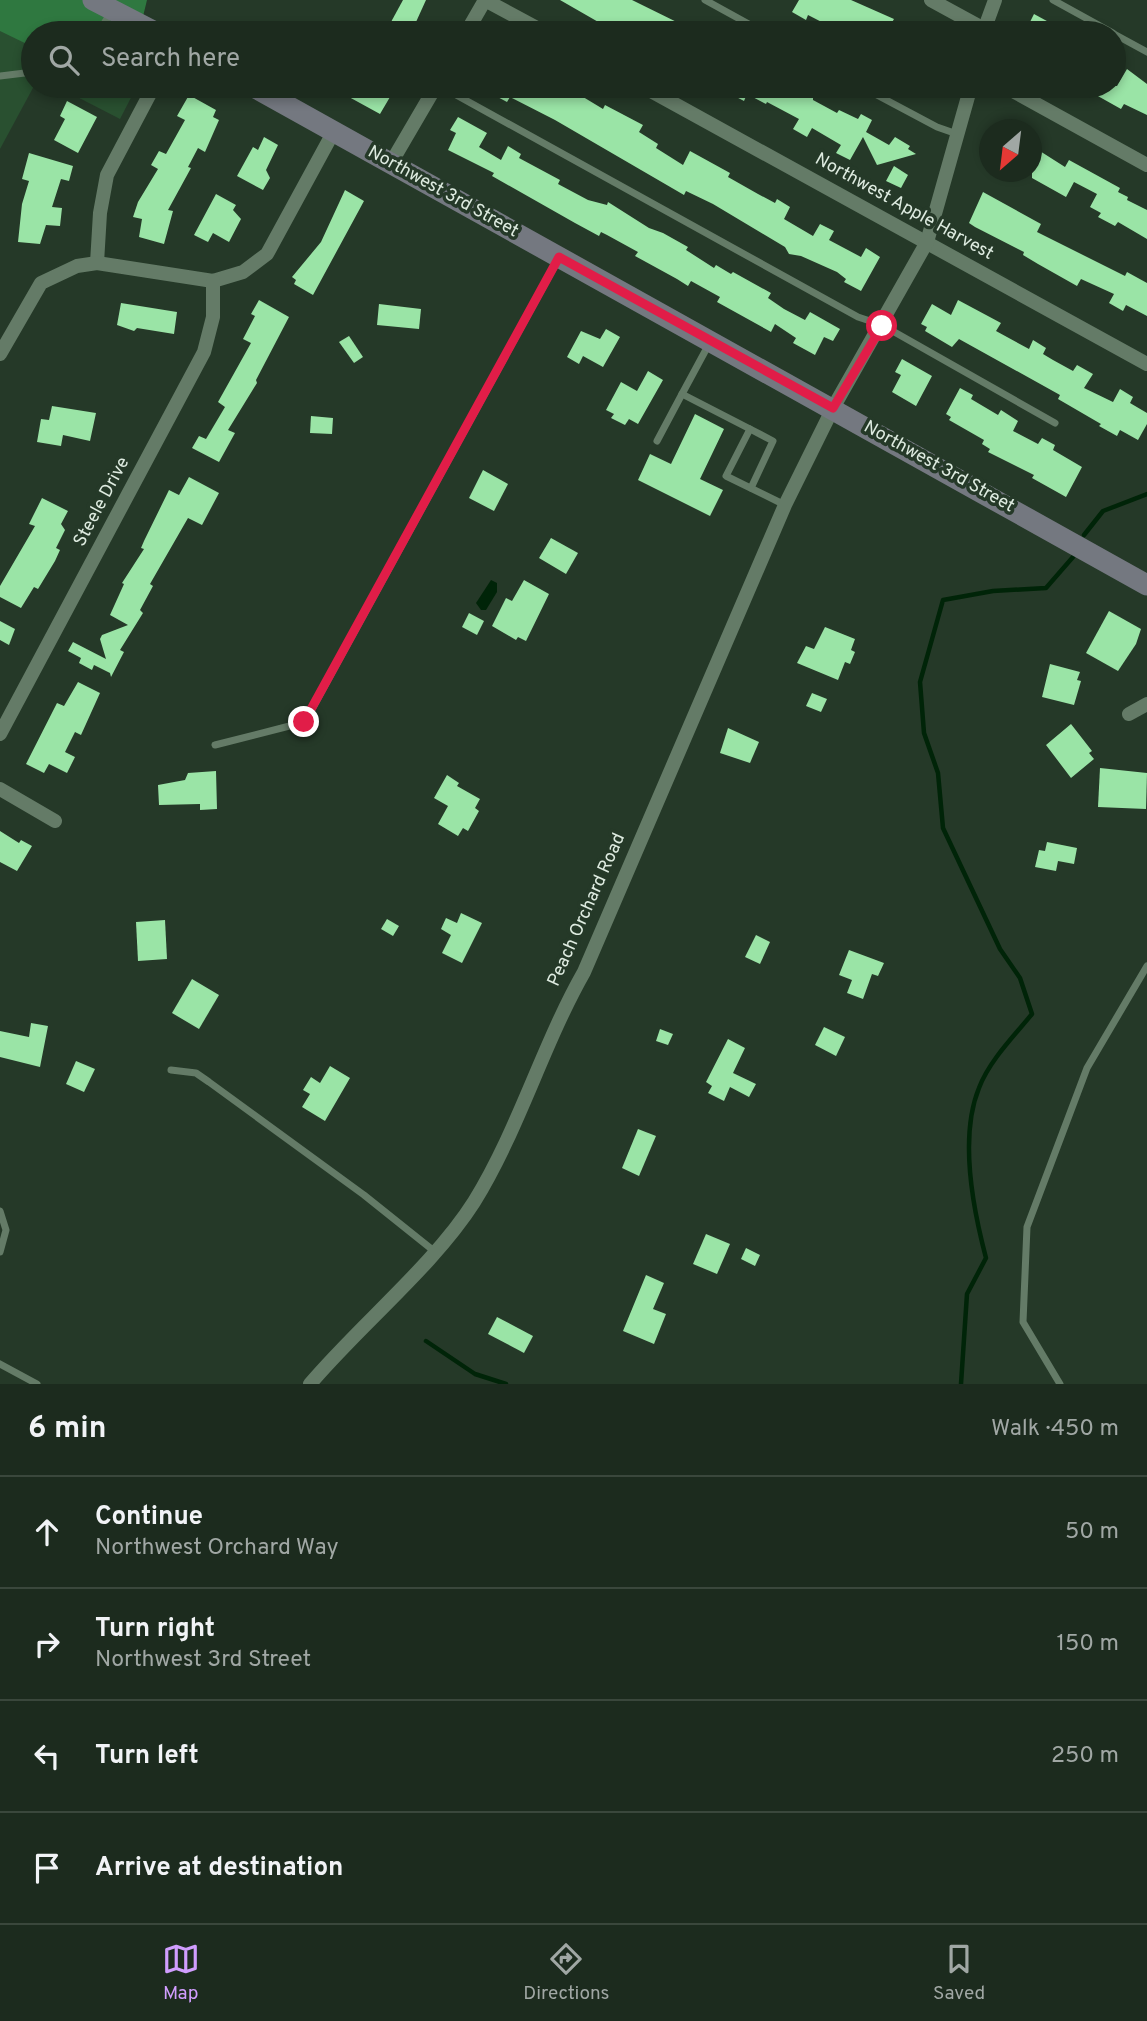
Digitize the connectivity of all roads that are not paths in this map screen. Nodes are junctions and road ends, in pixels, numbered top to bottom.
1 (93, 0) edge
2 (485, 0) edge
3 (705, 0) edge
4 (931, 0) edge
5 (995, 0) edge
6 (1053, 0) edge
7 (112, 10) junction
8 (106, 21) edge
9 (134, 21) edge
10 (473, 21) edge
11 (524, 21) edge
12 (743, 21) edge
13 (966, 21) edge
14 (987, 21) edge
15 (1091, 21) edge
16 (1126, 40) edge
17 (1147, 52) edge
18 (21, 73) edge
19 (1, 75) edge
20 (148, 98) edge
21 (274, 98) edge
22 (431, 98) edge
23 (460, 98) edge
24 (664, 98) edge
25 (883, 98) edge
26 (968, 98) edge
27 (1026, 98) edge
28 (334, 131) junction
29 (958, 134) junction
30 (391, 163) junction
31 (1147, 165) edge
32 (927, 242) junction
33 (559, 257) junction
34 (97, 263) junction
35 (213, 281) junction
36 (882, 326) junction
37 (711, 340) junction
38 (0, 354) edge
39 (1147, 363) edge
40 (682, 394) junction
41 (833, 408) junction
42 (1055, 423) dead end
43 (750, 429) junction
44 (657, 441) dead end
45 (751, 488) junction
46 (785, 505) junction
47 (1147, 585) edge
48 (1147, 704) edge
49 (1129, 714) dead end
50 (0, 734) edge
51 (215, 745) dead end
52 (0, 789) edge
53 (55, 821) dead end
54 (1147, 966) edge
55 (171, 1070) dead end
56 (0, 1211) edge
57 (434, 1251) junction
58 (0, 1252) edge
59 (0, 1364) edge
60 (37, 1384) edge
61 (310, 1384) edge
62 (1060, 1384) edge

1 - 7 street
2 - 10 street
2 - 11 street
3 - 12 lane
4 - 13 street
5 - 14 street
6 - 15 lane
7 - 8 lane
7 - 9 street
16 - 17 lane
18 - 19 lane
20 - 34 street
21 - 28 street, Northwest 3rd Street
22 - 30 street
23 - 36 lane
24 - 32 street, Northwest Apple Harvest
25 - 29 lane
26 - 29 street, Peach Orchard Road
27 - 31 street
28 - 30 street, Northwest 3rd Street
28 - 35 street
29 - 32 street, Peach Orchard Road
30 - 33 street, Northwest 3rd Street
32 - 36 street, Peach Orchard Road
32 - 39 street, Northwest Apple Harvest
33 - 37 street, Northwest 3rd Street
33 - 51 lane
34 - 35 street
34 - 38 street
35 - 50 street, Steele Drive
36 - 41 street, Peach Orchard Road
36 - 42 lane
37 - 40 lane
37 - 41 street, Northwest 3rd Street
40 - 43 lane
40 - 44 lane
41 - 46 street, Peach Orchard Road
41 - 47 street, Northwest 3rd Street
43 - 45 lane
43 - 45 lane
45 - 46 lane
46 - 57 street, Peach Orchard Road
48 - 49 street
52 - 53 street
54 - 62 lane
55 - 57 lane
56 - 58 lane
57 - 61 street, Peach Orchard Road
59 - 60 lane

